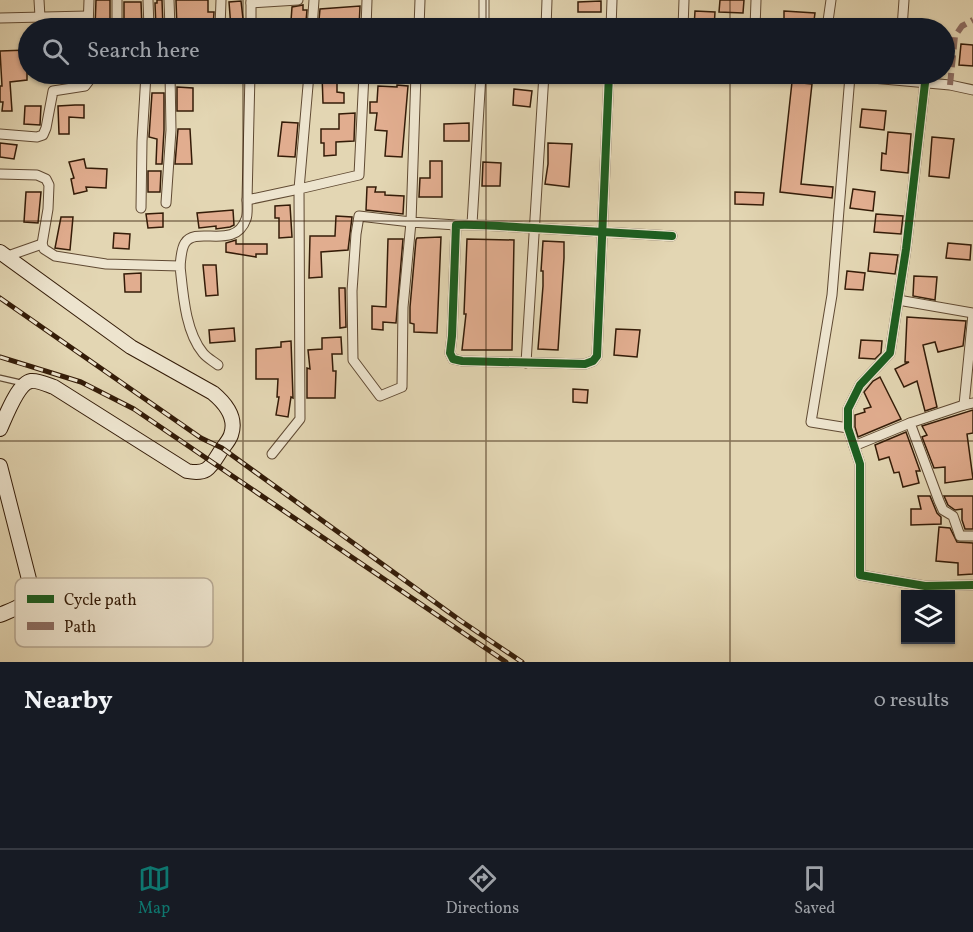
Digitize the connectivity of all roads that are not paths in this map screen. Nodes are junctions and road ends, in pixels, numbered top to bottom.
1 (39, 0) edge
2 (89, 0) edge
3 (117, 0) edge
4 (148, 0) edge
5 (169, 0) edge
6 (221, 0) edge
7 (298, 0) edge
8 (315, 0) edge
9 (367, 0) edge
10 (420, 0) edge
11 (484, 0) edge
12 (547, 0) edge
13 (612, 0) edge
14 (684, 0) edge
15 (756, 0) edge
16 (831, 0) edge
17 (904, 0) edge
18 (251, 2) edge
19 (88, 16) joint
20 (40, 17) junction
21 (0, 18) edge
22 (117, 18) edge
23 (149, 18) edge
24 (170, 18) edge
25 (220, 18) edge
26 (251, 18) edge
27 (313, 18) edge
28 (366, 18) edge
29 (419, 18) edge
30 (484, 18) edge
31 (546, 18) edge
32 (611, 18) edge
33 (683, 18) edge
34 (755, 18) edge
35 (828, 18) edge
36 (903, 18) edge
37 (87, 84) edge
38 (145, 84) edge
39 (170, 84) edge
40 (250, 84) edge
41 (308, 84) edge
42 (364, 84) edge
43 (416, 84) edge
44 (480, 84) edge
45 (543, 84) edge
46 (608, 84) edge
47 (849, 84) edge
48 (925, 84) edge
49 (938, 84) edge
50 (973, 90) edge
51 (0, 134) edge
52 (0, 174) edge
53 (299, 189) junction
54 (247, 200) junction
55 (166, 203) dead end
56 (141, 208) dead end
57 (411, 222) junction
58 (472, 224) junction
59 (456, 225) junction
60 (536, 228) junction
61 (601, 231) junction
62 (672, 236) dead end
63 (42, 244) junction
64 (3, 254) edge
65 (180, 266) junction
66 (898, 300) junction
67 (973, 314) edge
68 (526, 363) junction
69 (218, 365) dead end
70 (0, 378) edge
71 (25, 384) junction
72 (968, 404) edge
73 (910, 423) junction
74 (848, 428) junction
75 (0, 429) edge
76 (854, 446) junction
77 (272, 454) dead end
78 (0, 466) edge
79 (973, 536) edge
80 (29, 578) edge
81 (973, 585) edge
82 (15, 608) edge
83 (0, 615) edge

1 - 20 street
2 - 19 street
3 - 22 street
4 - 23 street
5 - 24 street
6 - 25 street
7 - 18 street
8 - 27 street
9 - 28 street
10 - 29 street
11 - 30 street
12 - 31 street
13 - 32 street
14 - 33 street
15 - 34 street
16 - 35 street
17 - 36 street
18 - 26 street
19 - 20 street
20 - 21 street
37 - 51 street
38 - 56 street
39 - 55 street
40 - 54 street
41 - 53 street
42 - 53 street
43 - 57 street
44 - 58 street
45 - 60 street
46 - 61 street
47 - 74 street
48 - 66 street
49 - 50 street
52 - 63 street
53 - 54 street
53 - 77 street
54 - 65 street
57 - 57 street
57 - 59 street
58 - 59 street
58 - 60 street
59 - 68 street
60 - 61 street
60 - 68 street
61 - 62 street
61 - 68 street
63 - 64 street
63 - 65 street
64 - 71 street
65 - 69 street
66 - 67 street
66 - 74 street
67 - 72 street
70 - 71 lane
71 - 75 street
72 - 73 street
73 - 76 street
73 - 79 street
74 - 76 street
76 - 81 street
78 - 80 street
82 - 83 street

